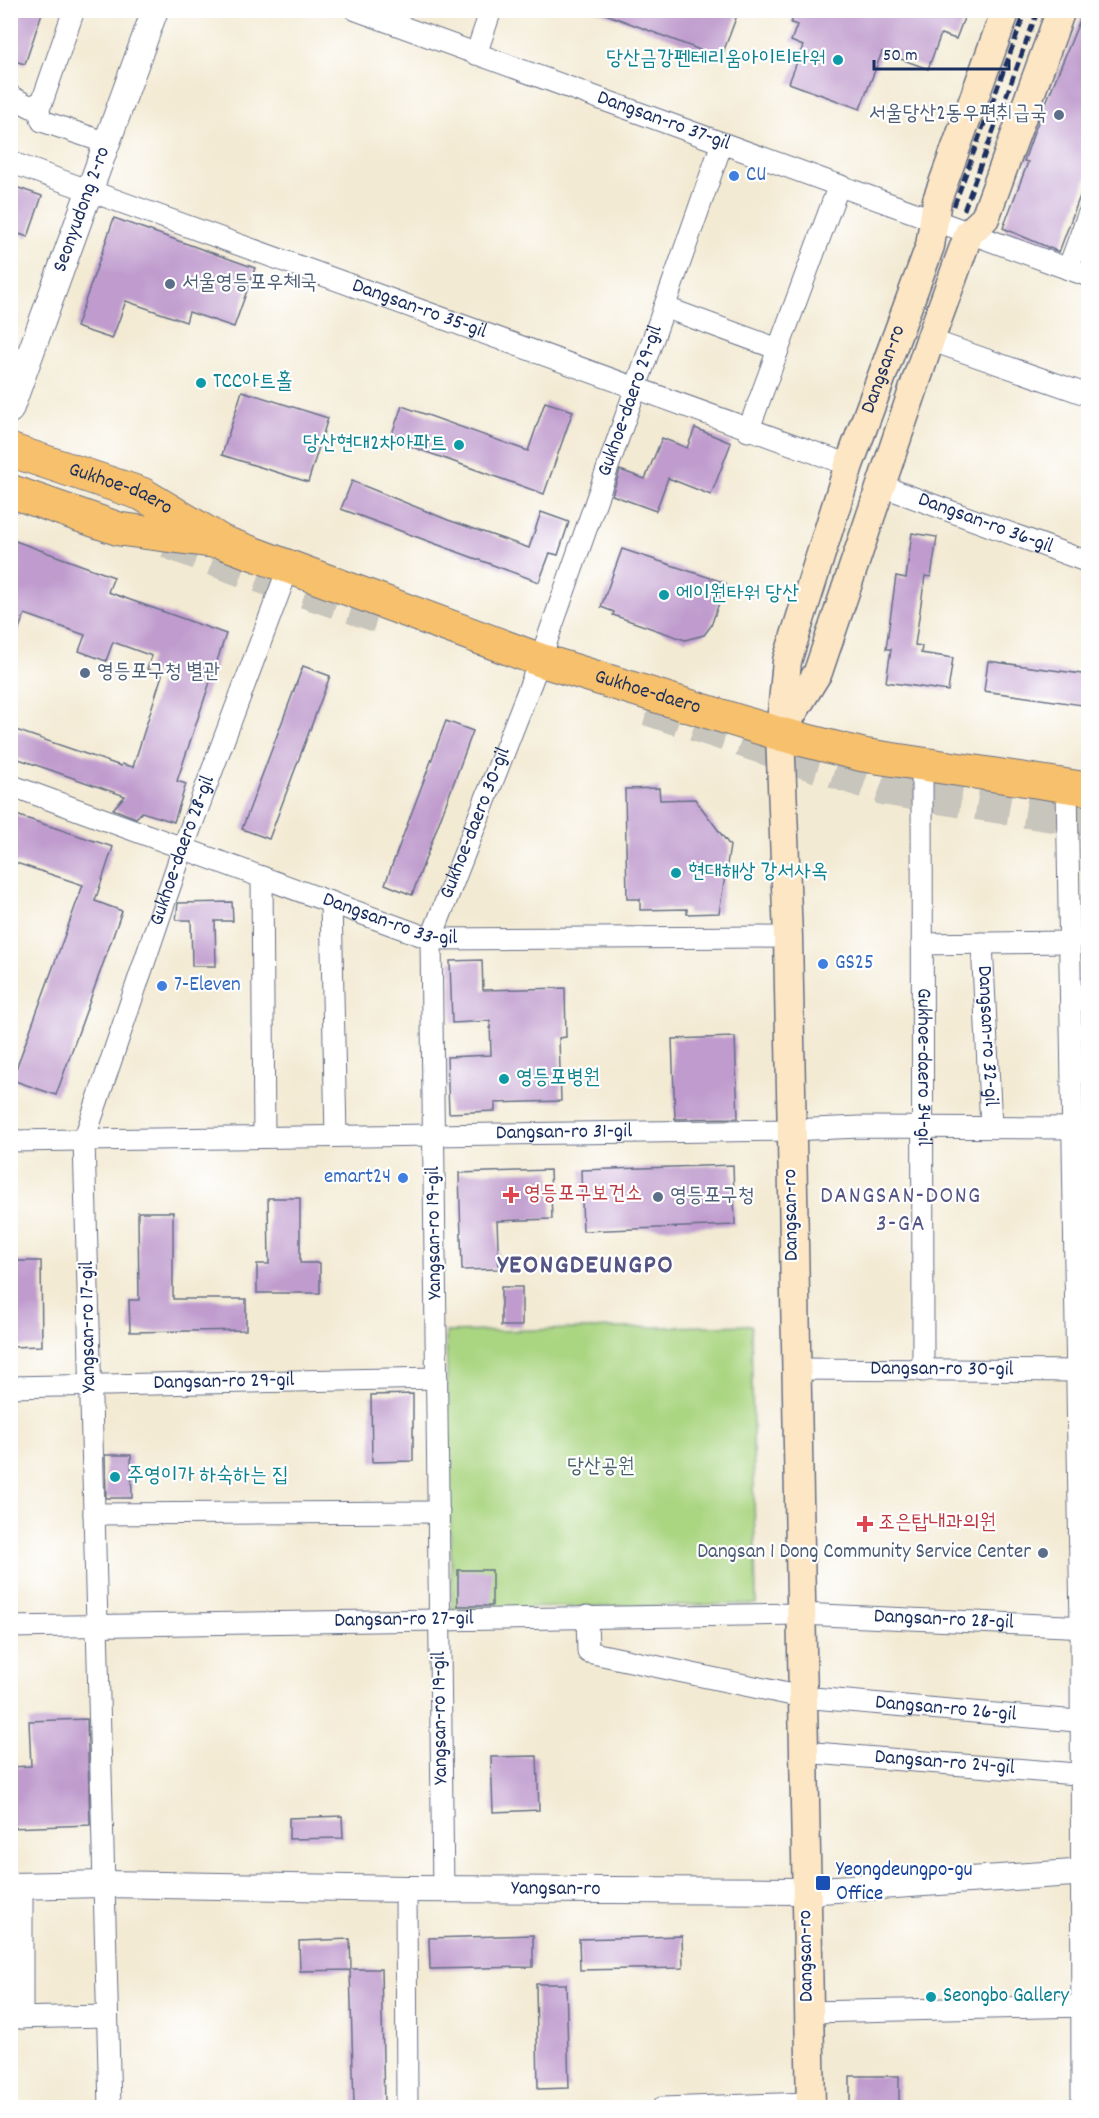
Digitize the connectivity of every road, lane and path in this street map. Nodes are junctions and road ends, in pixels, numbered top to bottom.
1 (75, 10) edge
2 (155, 10) edge
3 (356, 10) edge
4 (491, 10) edge
5 (1006, 10) edge
6 (1061, 10) edge
7 (476, 54) junction
8 (10, 96) edge
9 (37, 104) junction
10 (107, 143) junction
11 (722, 143) junction
12 (10, 162) edge
13 (839, 185) junction
14 (90, 190) junction
15 (1089, 215) edge
16 (936, 221) junction
17 (969, 233) junction
18 (1068, 269) junction
19 (1089, 276) edge
20 (664, 307) junction
21 (904, 321) junction
22 (927, 348) junction
23 (778, 349) junction
24 (635, 389) junction
25 (1089, 395) edge
26 (10, 410) edge
27 (748, 431) junction
28 (10, 450) edge
29 (849, 465) junction
30 (882, 486) junction
31 (10, 491) edge
32 (222, 542) junction
33 (1089, 562) edge
34 (289, 566) junction
35 (540, 660) junction
36 (780, 734) junction
37 (922, 764) junction
38 (10, 785) edge
39 (1078, 787) edge
40 (183, 848) junction
41 (262, 877) junction
42 (331, 902) junction
43 (788, 937) junction
44 (431, 939) junction
45 (1069, 942) junction
46 (922, 944) junction
47 (982, 944) junction
48 (1080, 1032) edge
49 (923, 1127) junction
50 (991, 1127) junction
51 (1080, 1128) edge
52 (790, 1130) junction
53 (434, 1135) junction
54 (336, 1136) junction
55 (264, 1137) junction
56 (84, 1140) junction
57 (10, 1141) edge
58 (795, 1369) junction
59 (923, 1371) junction
60 (1082, 1371) edge
61 (437, 1378) junction
62 (91, 1384) junction
63 (10, 1387) edge
64 (439, 1512) junction
65 (94, 1514) junction
66 (800, 1614) junction
67 (587, 1616) junction
68 (440, 1619) junction
69 (97, 1625) junction
70 (10, 1627) edge
71 (1085, 1627) edge
72 (802, 1697) junction
73 (1084, 1722) edge
74 (803, 1752) junction
75 (1084, 1774) edge
76 (1085, 1872) edge
77 (104, 1884) junction
78 (16, 1885) edge
79 (406, 1889) junction
80 (443, 1889) junction
81 (806, 1891) junction
82 (1084, 2006) edge
83 (808, 2012) junction
84 (107, 2016) junction
85 (16, 2018) edge
86 (811, 2105) edge
87 (110, 2108) edge
88 (407, 2108) edge
89 (662, 2108) edge
90 (1082, 2108) edge

1 - 9 street
2 - 10 street, Seonyudong 2-ro
3 - 7 street, Dangsan-ro 37-gil
4 - 7 street
5 - 16 main road, Dangsan-ro
6 - 17 main road, Dangsan-ro
7 - 11 street, Dangsan-ro 37-gil
8 - 9 street
9 - 10 street
10 - 14 street, Seonyudong 2-ro
11 - 13 street, Dangsan-ro 37-gil
11 - 20 street, Gukhoe-daero 29-gil
12 - 14 street, Dangsan-ro 35-gil
13 - 16 street, Dangsan-ro 37-gil
13 - 23 street
14 - 24 street, Dangsan-ro 35-gil
14 - 26 street, Seonyudong 2-ro
15 - 18 street
16 - 17 street, Dangsan-ro 37-gil
16 - 21 main road, Dangsan-ro
17 - 18 street, Dangsan-ro 37-gil
17 - 22 main road, Dangsan-ro
18 - 19 street, Dangsan-ro 37-gil
20 - 23 street
20 - 24 street, Gukhoe-daero 29-gil
21 - 22 main road
21 - 29 main road, Dangsan-ro
22 - 25 street, Dangsan-ro
22 - 30 main road, Dangsan-ro
23 - 27 street
24 - 27 street, Dangsan-ro 35-gil
24 - 35 street, Gukhoe-daero 29-gil
27 - 29 street, Dangsan-ro 35-gil
28 - 32 main road, Gukhoe-daero
29 - 36 main road, Dangsan-ro
30 - 33 street, Dangsan-ro 36-gil
30 - 36 main road, Dangsan-ro
31 - 32 main road, Gukhoe-daero
32 - 34 main road, Gukhoe-daero
34 - 35 main road, Gukhoe-daero
34 - 40 street, Gukhoe-daero 28-gil
35 - 36 main road, Gukhoe-daero
35 - 44 street, Gukhoe-daero 30-gil
36 - 37 main road, Gukhoe-daero
36 - 43 main road, Dangsan-ro
37 - 39 main road, Gukhoe-daero
37 - 46 street, Gukhoe-daero 34-gil
38 - 40 street, Dangsan-ro 33-gil
39 - 45 street
40 - 41 street, Dangsan-ro 33-gil
40 - 56 street, Gukhoe-daero 28-gil
41 - 42 street, Dangsan-ro 33-gil
41 - 55 street
42 - 44 street, Dangsan-ro 33-gil
42 - 54 street
43 - 44 street, Dangsan-ro 33-gil
43 - 52 main road, Dangsan-ro
44 - 53 street, Gukhoe-daero 30-gil
45 - 47 street
45 - 48 street
46 - 47 street
46 - 49 street, Gukhoe-daero 34-gil
47 - 50 street, Dangsan-ro 32-gil
48 - 51 street
49 - 50 street, Dangsan-ro 32-gil
49 - 52 street, Dangsan-ro 32-gil
49 - 59 street, Gukhoe-daero 34-gil
50 - 51 street, Dangsan-ro 32-gil
51 - 60 street
52 - 53 street, Dangsan-ro 31-gil
52 - 58 main road, Dangsan-ro
53 - 54 street, Dangsan-ro 31-gil
53 - 61 street, Yangsan-ro 19-gil
54 - 55 street, Dangsan-ro 31-gil
55 - 56 street, Dangsan-ro 31-gil
56 - 57 street, Dangsan-ro 31-gil
56 - 62 street, Yangsan-ro 17-gil
58 - 59 street, Dangsan-ro 30-gil
58 - 66 main road, Dangsan-ro
59 - 60 street, Dangsan-ro 30-gil
60 - 71 street
61 - 62 street, Dangsan-ro 29-gil
61 - 64 street, Yangsan-ro 19-gil
62 - 63 street, Dangsan-ro 29-gil
62 - 65 street, Yangsan-ro 17-gil
64 - 65 street
64 - 68 street, Yangsan-ro 19-gil
65 - 69 street, Yangsan-ro 17-gil
66 - 67 street, Dangsan-ro 27-gil
66 - 71 street, Dangsan-ro 28-gil
66 - 72 main road, Dangsan-ro
67 - 68 street, Dangsan-ro 27-gil
67 - 72 street
68 - 69 street, Dangsan-ro 27-gil
68 - 80 street, Yangsan-ro 19-gil
69 - 70 street, Dangsan-ro 27-gil
69 - 77 street, Yangsan-ro 17-gil
71 - 73 street
72 - 73 street, Dangsan-ro 26-gil
72 - 74 main road, Dangsan-ro
73 - 75 street
74 - 75 street, Dangsan-ro 24-gil
74 - 81 main road, Dangsan-ro
75 - 76 street
76 - 81 street, Yangsan-ro
76 - 82 street
77 - 78 street, Yangsan-ro
77 - 79 street, Yangsan-ro
77 - 84 street, Yangsan-ro 17-gil
78 - 85 street, Yangsan-ro
79 - 80 street, Yangsan-ro
79 - 88 street
80 - 81 street, Yangsan-ro
81 - 83 main road, Dangsan-ro
82 - 83 street
82 - 90 street
83 - 86 main road, Dangsan-ro
84 - 85 street
84 - 87 street, Yangsan-ro 17-gil
86 - 89 street

